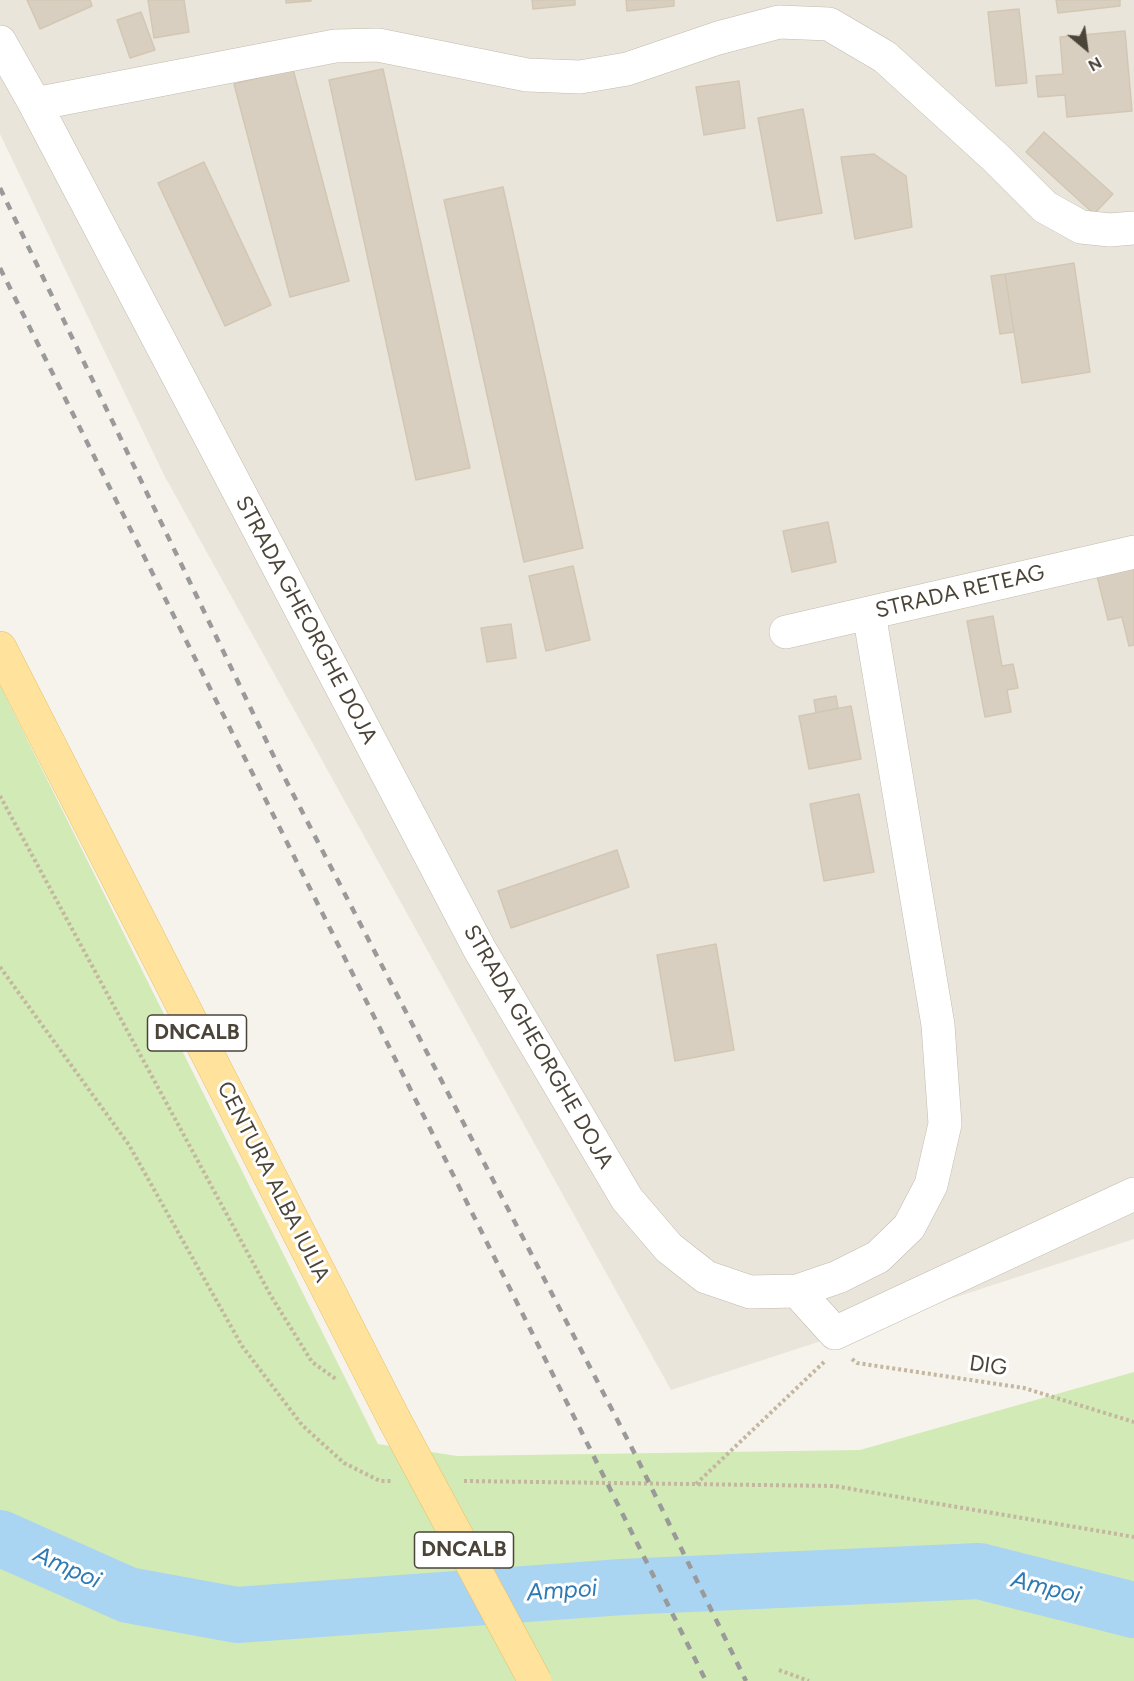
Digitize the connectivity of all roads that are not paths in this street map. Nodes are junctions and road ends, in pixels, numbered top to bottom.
1 (0, 42) edge
2 (34, 104) junction
3 (1134, 228) edge
4 (1134, 552) edge
5 (869, 613) junction
6 (786, 632) dead end
7 (0, 648) edge
8 (1134, 1194) edge
9 (797, 1291) junction
10 (535, 1681) edge

1 - 2 street, STRADA GHEORGHE DOJA
2 - 3 street
2 - 9 street, STRADA GHEORGHE DOJA
4 - 5 street, STRADA RETEAG
5 - 6 street, STRADA RETEAG
5 - 9 street, STRADA GHEORGHE DOJA
7 - 10 main road, CENTURA ALBA IULIA / DNCALB, bridge
8 - 9 street

